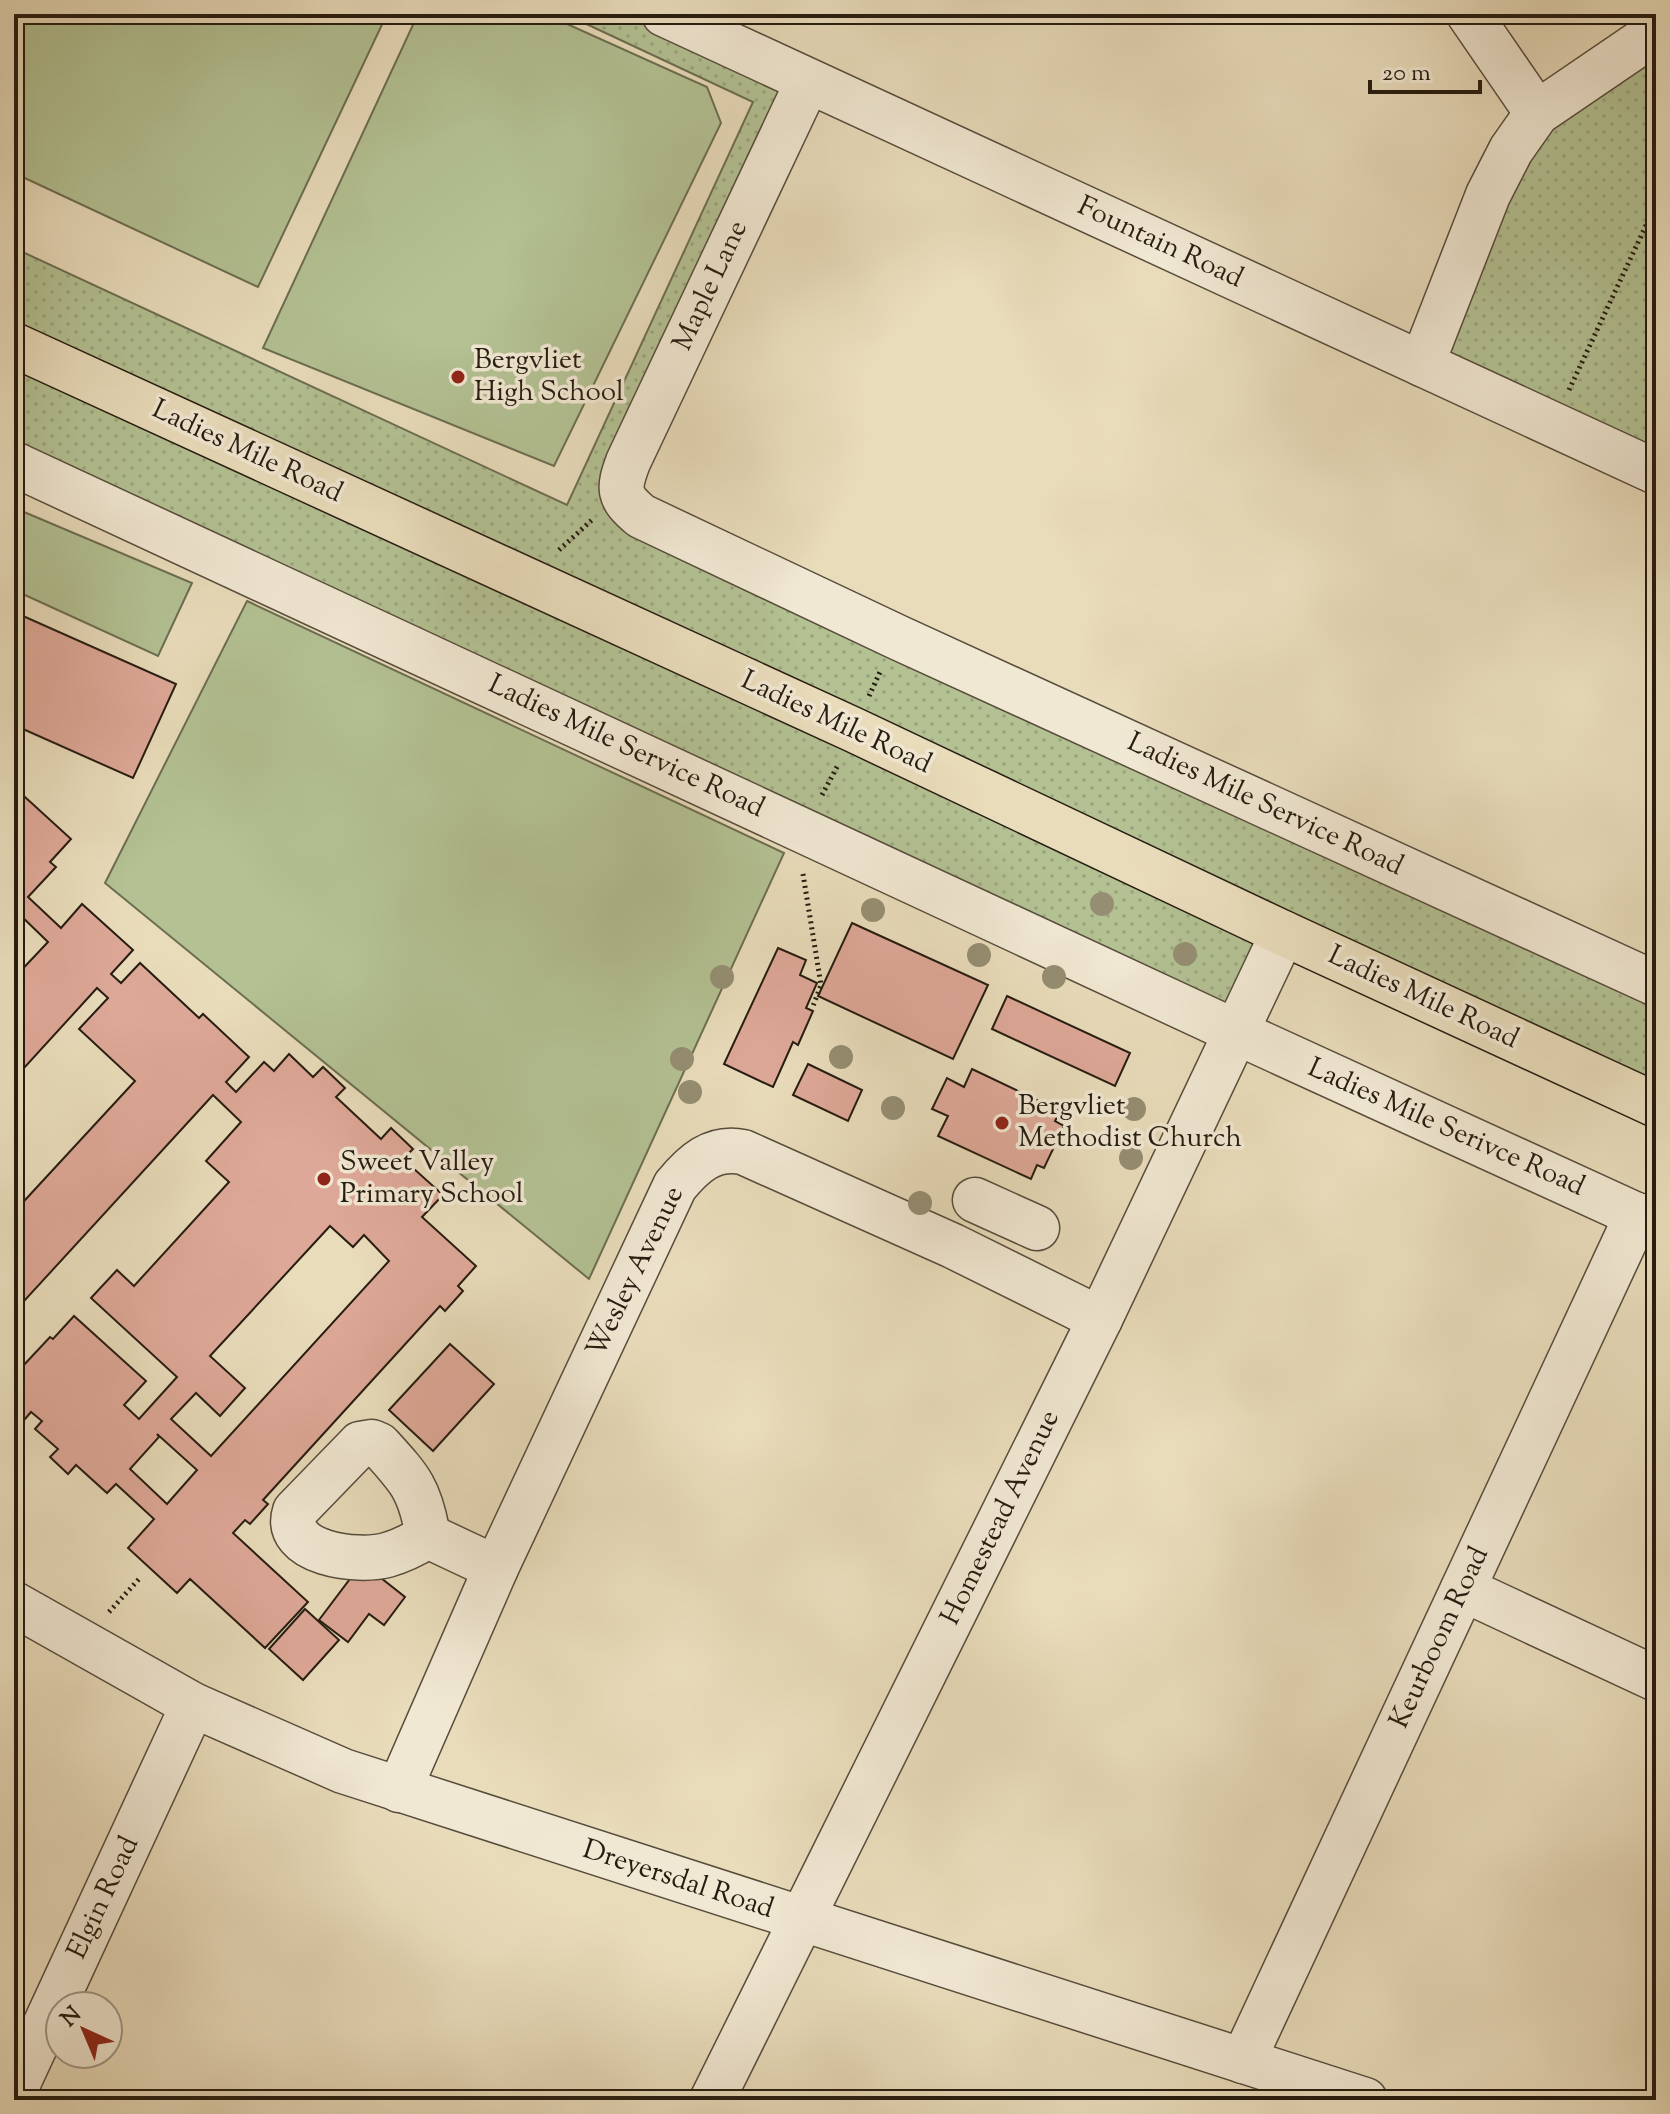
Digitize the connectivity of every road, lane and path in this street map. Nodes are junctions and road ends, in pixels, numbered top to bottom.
1 (664, 14) edge
2 (1469, 14) edge
3 (1656, 32) edge
4 (808, 81) junction
5 (1537, 113) junction
6 (1656, 204) edge
7 (14, 345) edge
8 (1422, 364) junction
9 (1553, 424) junction
10 (14, 464) edge
11 (1656, 472) edge
12 (621, 494) junction
13 (549, 559) dead end
14 (838, 765) dead end
15 (819, 801) dead end
16 (801, 860) dead end
17 (1283, 933) junction
18 (1656, 984) edge
19 (813, 1006) dead end
20 (1236, 1032) junction
21 (1656, 1105) edge
22 (975, 1200) dead end
23 (1647, 1219) edge
24 (1037, 1228) dead end
25 (1100, 1319) junction
26 (428, 1536) dead end
27 (496, 1568) junction
28 (1463, 1589) junction
29 (14, 1604) edge
30 (1656, 1679) edge
31 (193, 1705) junction
32 (399, 1790) junction
33 (802, 1919) junction
34 (1243, 2061) junction
35 (14, 2092) edge
36 (712, 2100) edge
37 (1365, 2100) edge

1 - 4 street, Fountain Road
2 - 5 street
3 - 5 street
4 - 8 street, Fountain Road
4 - 12 street, Maple Lane
5 - 8 street
6 - 9 path
7 - 17 main road, Ladies Mile Road
8 - 9 street, Fountain Road
9 - 11 street, Fountain Road
10 - 20 street, Ladies Mile Service Road
12 - 13 path
12 - 18 street, Ladies Mile Service Road
14 - 15 path
16 - 19 path
17 - 20 street, Homestead Avenue
17 - 21 main road, Ladies Mile Road
20 - 23 street, Ladies Mile Serivce Road
20 - 25 street, Homestead Avenue
22 - 24 street
23 - 28 street, Keurboom Road
25 - 27 street, Wesley Avenue
25 - 33 street, Homestead Avenue
26 - 27 street
27 - 32 street, Wesley Avenue
28 - 30 street
28 - 34 street, Keurboom Road
29 - 31 street, Dreyersdal Road
31 - 32 street, Dreyersdal Road
31 - 35 street, Elgin Road
32 - 33 street, Dreyersdal Road
33 - 34 street, Dreyersdal Road
33 - 36 street, Homestead Avenue
34 - 37 street, Dreyersdal Road

